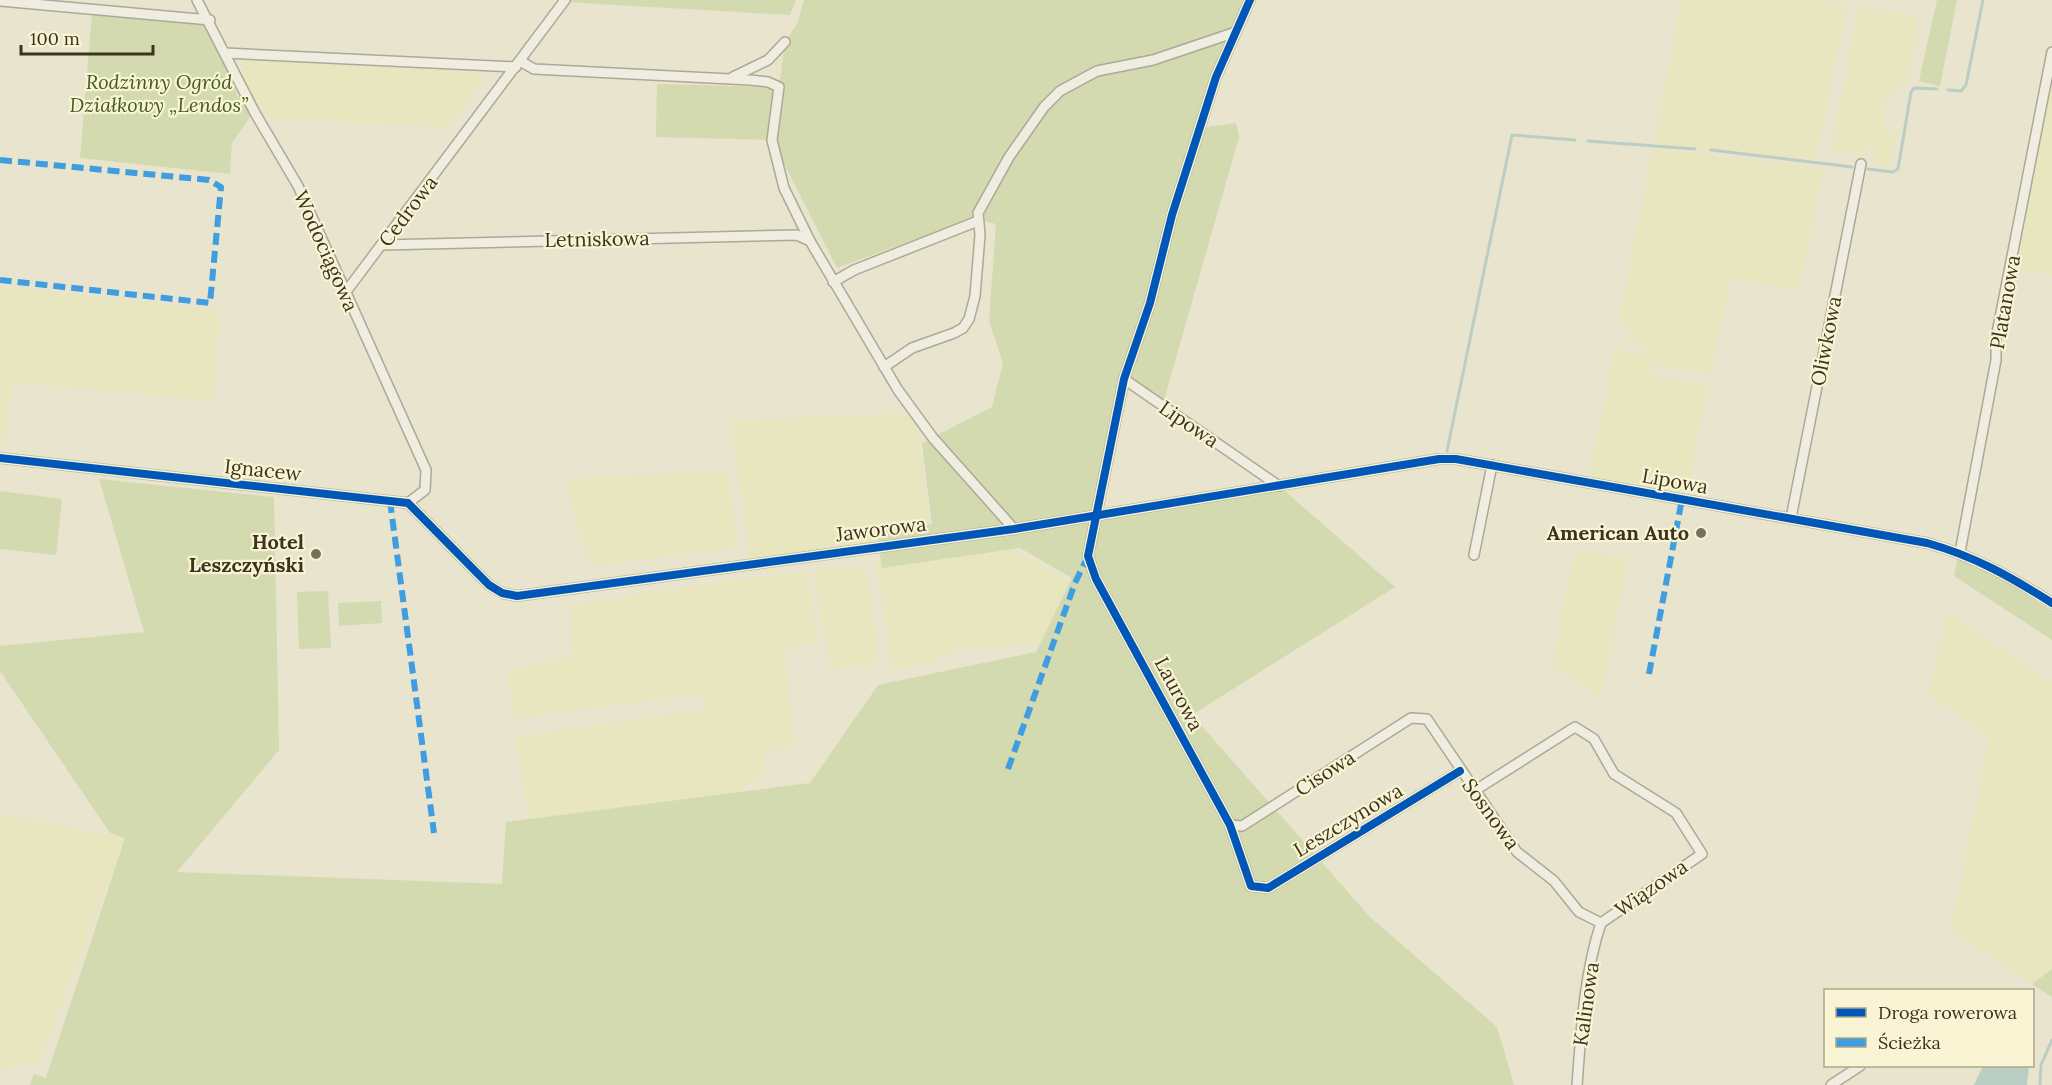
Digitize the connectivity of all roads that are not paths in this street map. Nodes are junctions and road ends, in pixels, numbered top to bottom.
1 (197, 0) edge
2 (565, 0) edge
3 (1250, 0) edge
4 (0, 1) edge
5 (210, 20) junction
6 (1236, 32) junction
7 (785, 42) dead end
8 (2052, 52) edge
9 (225, 53) junction
10 (518, 64) junction
11 (728, 79) junction
12 (1861, 164) dead end
13 (978, 221) junction
14 (810, 241) junction
15 (382, 244) junction
16 (833, 282) junction
17 (345, 293) junction
18 (884, 367) junction
19 (1124, 379) junction
20 (0, 458) edge
21 (1491, 465) junction
22 (1279, 486) junction
23 (408, 503) junction
24 (1095, 517) junction
25 (1791, 518) junction
26 (1014, 529) junction
27 (1960, 552) junction
28 (1474, 555) dead end
29 (2052, 603) edge
30 (1420, 717) joint
31 (1460, 771) junction
32 (1474, 790) junction
33 (1230, 825) junction
34 (1251, 886) joint
35 (1601, 923) junction
36 (1857, 1067) edge
37 (1577, 1085) edge
38 (1831, 1085) edge

1 - 5 street, Wodociągowa
2 - 10 street, Cedrowa
3 - 6 street, Laurowa
4 - 5 street
5 - 9 street, Wodociągowa
6 - 13 street
6 - 19 street, Laurowa
7 - 11 street
8 - 27 street, Platanowa
9 - 10 street
9 - 17 street, Wodociągowa
10 - 11 street
10 - 15 street, Cedrowa
11 - 14 street
12 - 25 street, Oliwkowa
13 - 16 street
13 - 18 street
14 - 15 street, Letniskowa
14 - 16 street
15 - 17 street, Cedrowa
16 - 18 street
17 - 23 street, Wodociągowa
18 - 26 street
19 - 22 street, Lipowa
19 - 24 street, Laurowa
20 - 23 street, Ignacew
21 - 22 street, Lipowa
21 - 25 street, Lipowa
21 - 28 street
22 - 24 street, Jaworowa
23 - 26 street, Jaworowa
24 - 26 street, Jaworowa
24 - 33 street, Laurowa
25 - 27 street, Lipowa
27 - 29 street, Lipowa
30 - 31 street, Sosnowa
30 - 33 street, Cisowa
31 - 32 street, Sosnowa
31 - 34 street, Leszczynowa
32 - 35 street, Sosnowa
32 - 35 street, Wiązowa
33 - 34 street, Laurowa
35 - 37 street, Kalinowa
36 - 38 street

